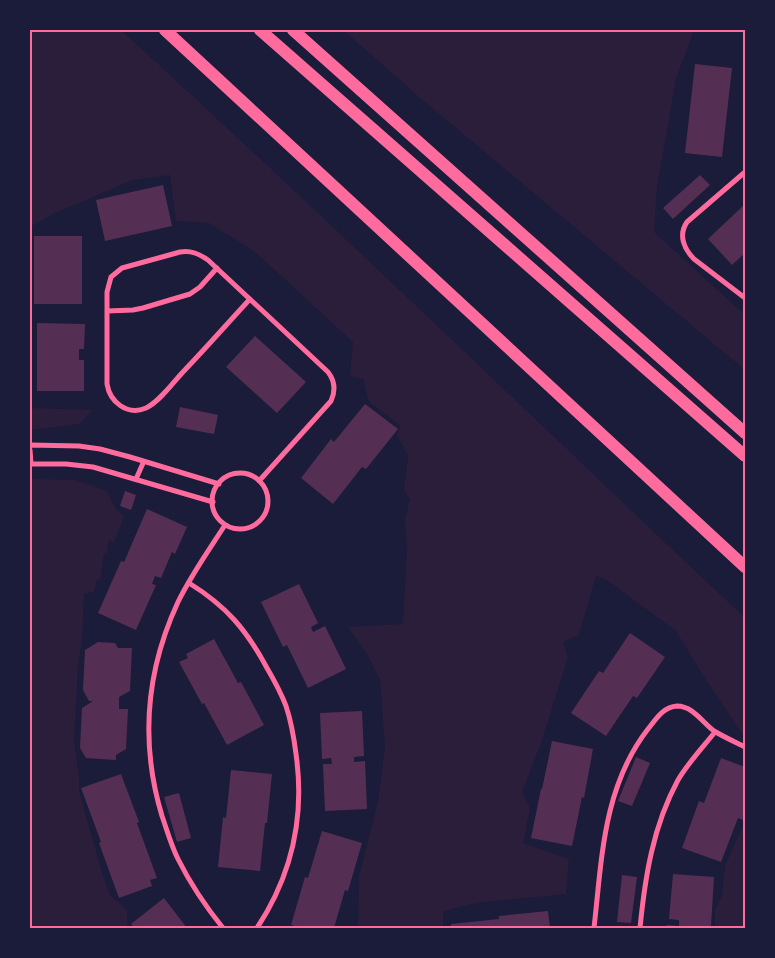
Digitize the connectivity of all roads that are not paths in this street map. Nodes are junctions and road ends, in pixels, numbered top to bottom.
1 (165, 30) edge
2 (260, 30) edge
3 (293, 30) edge
4 (745, 172) edge
5 (216, 268) junction
6 (745, 298) edge
7 (250, 299) junction
8 (107, 311) junction
9 (745, 433) edge
10 (30, 444) edge
11 (30, 450) edge
12 (745, 456) edge
13 (144, 461) junction
14 (30, 464) edge
15 (136, 479) junction
16 (259, 481) junction
17 (219, 484) junction
18 (213, 502) junction
19 (225, 525) junction
20 (745, 567) edge
21 (189, 583) junction
22 (715, 732) junction
23 (745, 747) edge
24 (223, 928) edge
25 (257, 928) edge
26 (594, 928) edge
27 (640, 928) edge

1 - 20 highway
2 - 12 highway
3 - 9 highway
4 - 6 street
5 - 7 street
5 - 8 street
5 - 8 street
7 - 8 street
7 - 16 street
10 - 13 street
11 - 14 street
13 - 15 street
13 - 17 street
14 - 15 street
15 - 18 street
16 - 17 street
16 - 19 street
17 - 18 street
18 - 19 street
19 - 21 street
21 - 24 street
21 - 25 street
22 - 23 street
22 - 26 street
22 - 27 street

